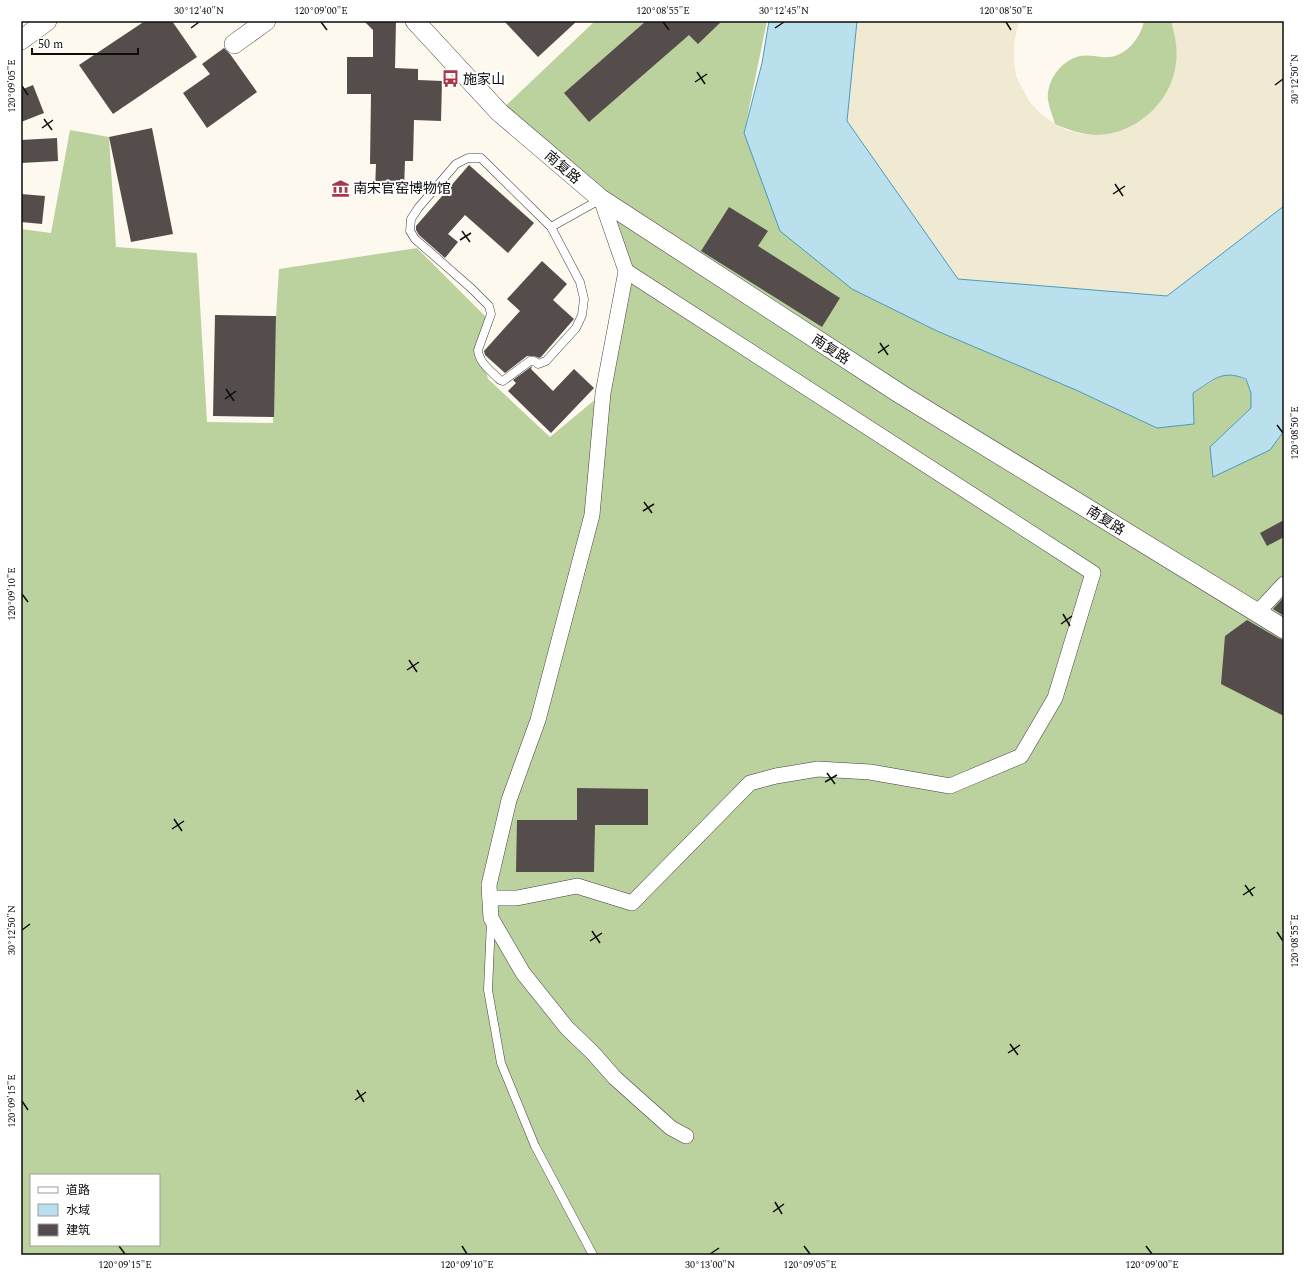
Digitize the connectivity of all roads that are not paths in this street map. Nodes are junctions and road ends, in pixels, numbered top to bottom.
1 (46, 21) edge
2 (266, 21) edge
3 (415, 21) edge
4 (21, 40) edge
5 (234, 44) dead end
6 (600, 199) junction
7 (551, 227) junction
8 (626, 271) junction
9 (1284, 584) edge
10 (1257, 613) junction
11 (1284, 629) edge
12 (490, 898) junction
13 (491, 918) junction
14 (686, 1136) dead end
15 (592, 1255) edge

1 - 4 street
2 - 5 street
3 - 6 street, 南复路
6 - 7 lane
6 - 8 street
6 - 10 street, 南复路
7 - 7 lane
8 - 12 street
8 - 12 street
9 - 10 street
10 - 11 street, 南复路
12 - 13 street
13 - 14 street
13 - 15 lane

